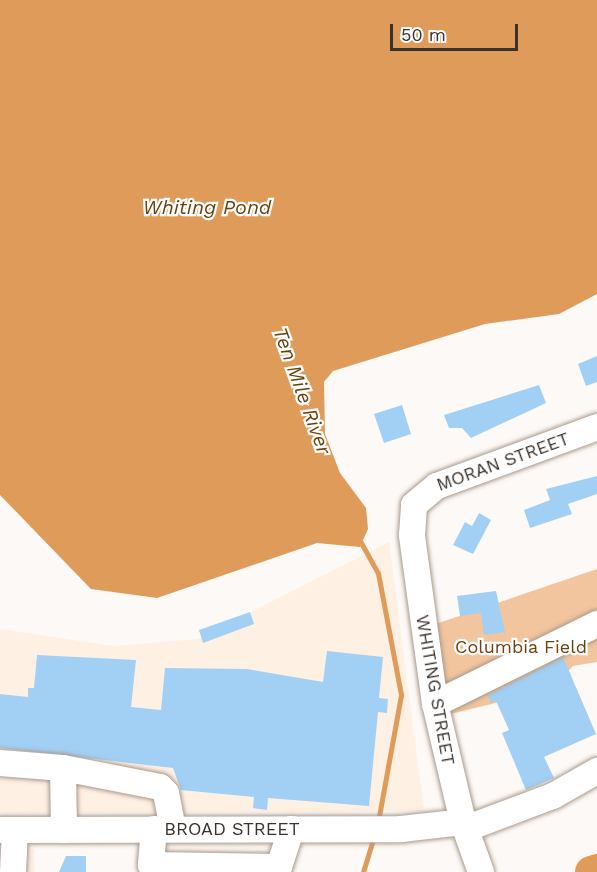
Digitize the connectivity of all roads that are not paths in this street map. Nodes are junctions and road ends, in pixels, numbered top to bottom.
1 (597, 427) edge
2 (414, 504) joint
3 (597, 624) edge
4 (435, 704) junction
5 (0, 763) edge
6 (63, 768) junction
7 (597, 771) edge
8 (464, 825) junction
9 (163, 829) junction
10 (291, 829) junction
11 (7, 830) edge
12 (64, 830) junction
13 (167, 868) edge
14 (278, 869) edge
15 (13, 872) edge
16 (481, 872) edge

1 - 2 street, MORAN STREET
2 - 4 street, WHITING STREET
3 - 4 street
4 - 8 street, WHITING STREET
5 - 6 street
6 - 9 street
6 - 12 street
7 - 8 street, BROAD STREET
8 - 10 street, BROAD STREET
8 - 16 street, WHITING STREET
9 - 10 street, BROAD STREET
9 - 12 street, BROAD STREET
9 - 13 street
10 - 14 street
11 - 12 street, BROAD STREET
11 - 15 street
13 - 14 street

